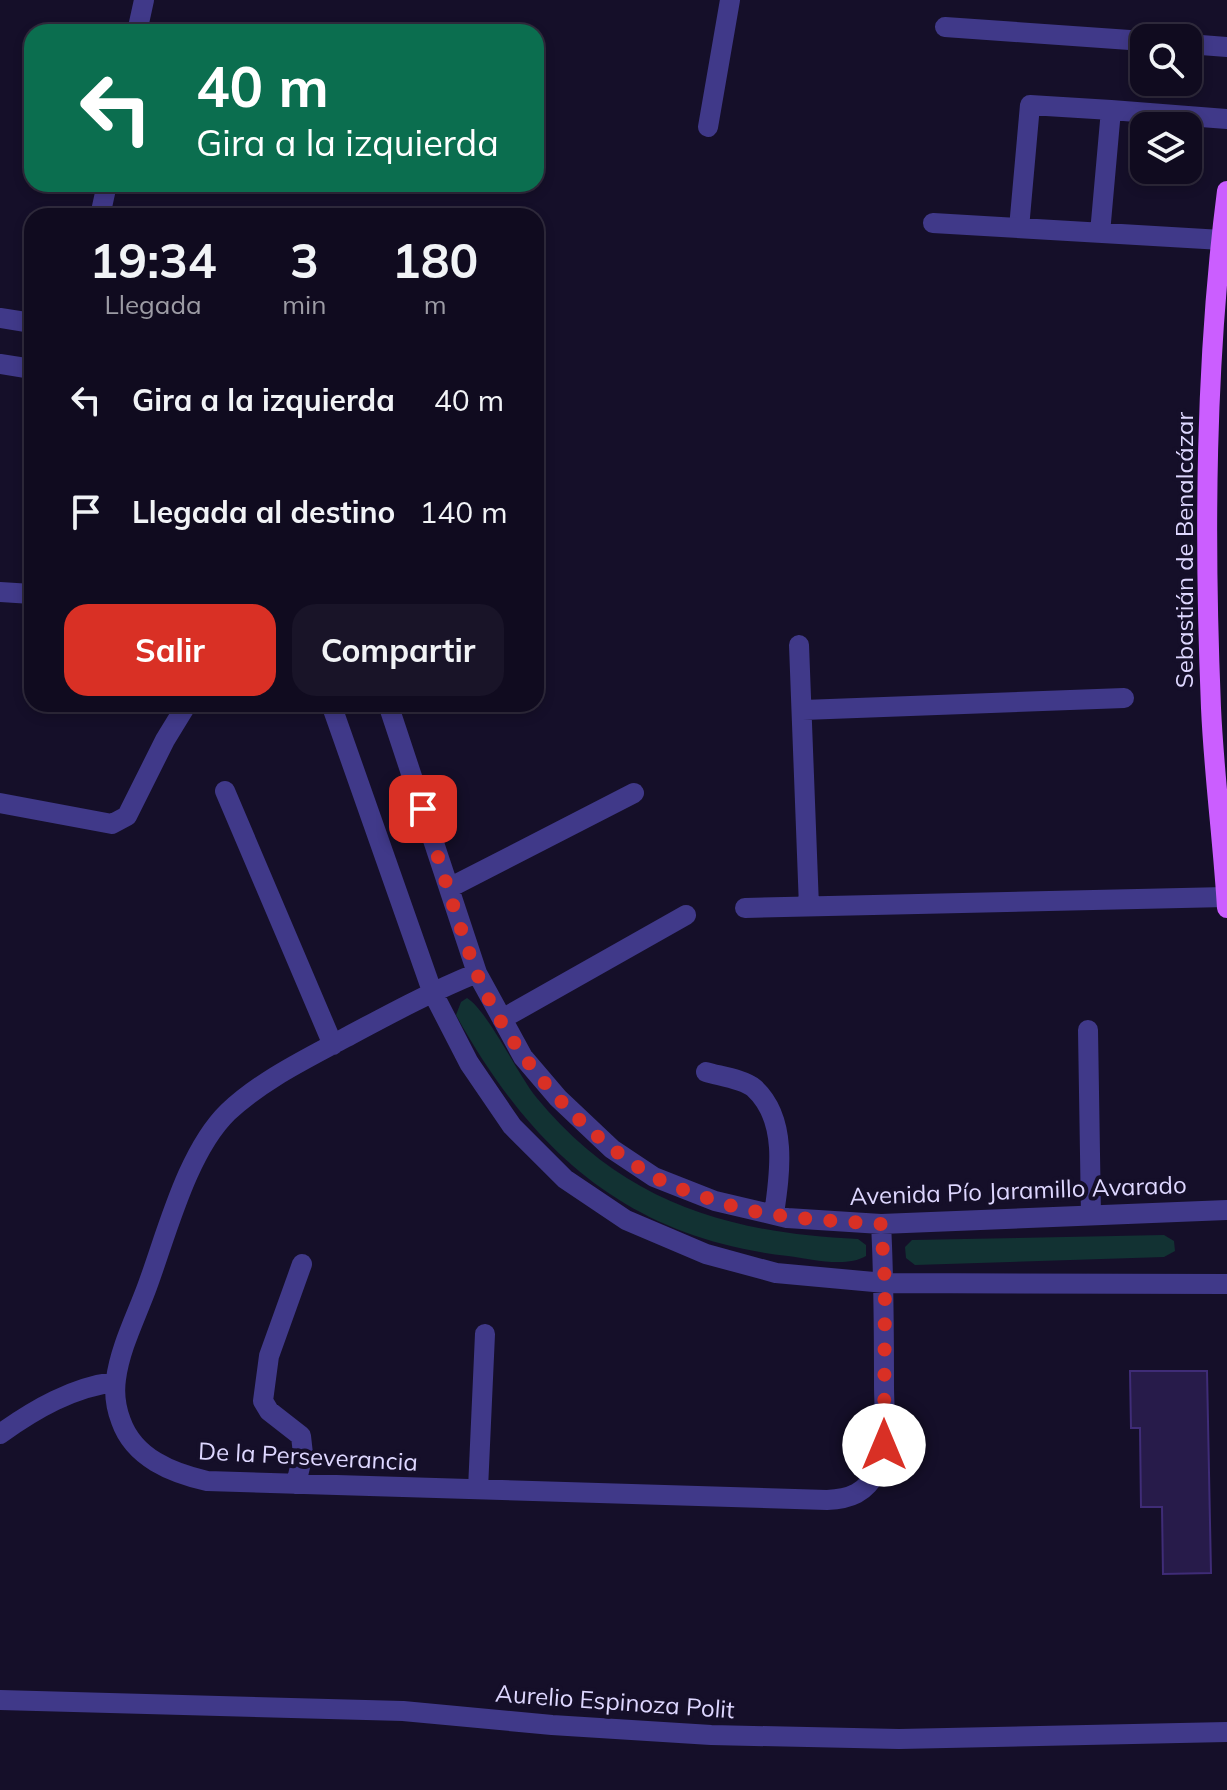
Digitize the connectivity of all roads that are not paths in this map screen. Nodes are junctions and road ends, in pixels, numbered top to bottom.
1 (144, 0) edge
2 (730, 0) edge
3 (139, 24) edge
4 (945, 27) dead end
5 (1130, 40) edge
6 (1202, 45) edge
7 (1227, 47) edge
8 (1111, 110) junction
9 (1227, 119) edge
10 (708, 127) dead end
11 (1227, 191) edge
12 (933, 223) dead end
13 (1019, 228) junction
14 (1100, 233) junction
15 (1222, 240) junction
16 (0, 318) edge
17 (24, 322) edge
18 (0, 364) edge
19 (24, 368) edge
20 (0, 592) edge
21 (24, 594) edge
22 (799, 645) dead end
23 (1124, 698) dead end
24 (803, 710) junction
25 (1219, 710) edge
26 (182, 712) edge
27 (334, 712) edge
28 (391, 712) edge
29 (225, 791) dead end
30 (634, 793) dead end
31 (0, 803) edge
32 (449, 888) junction
33 (1226, 897) edge
34 (809, 907) junction
35 (745, 908) dead end
36 (1227, 908) edge
37 (686, 915) dead end
38 (477, 973) junction
39 (432, 991) junction
40 (502, 1019) junction
41 (1088, 1030) dead end
42 (333, 1045) junction
43 (706, 1072) dead end
44 (1227, 1210) edge
45 (774, 1214) junction
46 (1091, 1216) junction
47 (881, 1224) junction
48 (302, 1264) dead end
49 (885, 1283) junction
50 (1227, 1284) edge
51 (485, 1334) dead end
52 (115, 1382) junction
53 (0, 1434) edge
54 (296, 1484) junction
55 (478, 1489) junction
56 (0, 1700) edge
57 (1227, 1732) edge

1 - 3 street
2 - 10 street
4 - 5 street
6 - 7 street
8 - 9 street
8 - 13 street
8 - 14 street
11 - 15 main road, Sebastián de Benalcázar
12 - 13 street
13 - 14 street
14 - 15 street
15 - 25 main road, Sebastián de Benalcázar
16 - 17 street
18 - 19 street
20 - 21 street
22 - 24 street
23 - 24 street
24 - 34 street
25 - 33 main road, Sebastián de Benalcázar
26 - 31 street
27 - 39 street
28 - 32 street, Avenida Pío Jaramillo Avarado
29 - 42 street
30 - 32 street
32 - 38 street, Avenida Pío Jaramillo Avarado
33 - 34 street
33 - 36 main road, Sebastián de Benalcázar
34 - 35 street
37 - 40 street
38 - 39 street, De la Perseverancia
38 - 40 street, Avenida Pío Jaramillo Avarado
39 - 42 street, De la Perseverancia
39 - 49 street
40 - 45 street, Avenida Pío Jaramillo Avarado
41 - 46 street
42 - 52 street, De la Perseverancia
43 - 45 street
44 - 46 street, Avenida Pío Jaramillo Avarado
45 - 47 street, Avenida Pío Jaramillo Avarado
46 - 47 street, Avenida Pío Jaramillo Avarado
47 - 49 street, De la Perseverancia
48 - 54 street
49 - 50 street
49 - 55 street, De la Perseverancia
51 - 55 street
52 - 53 street
52 - 54 street, De la Perseverancia
54 - 55 street, De la Perseverancia
56 - 57 street, Aurelio Espinoza Polit

